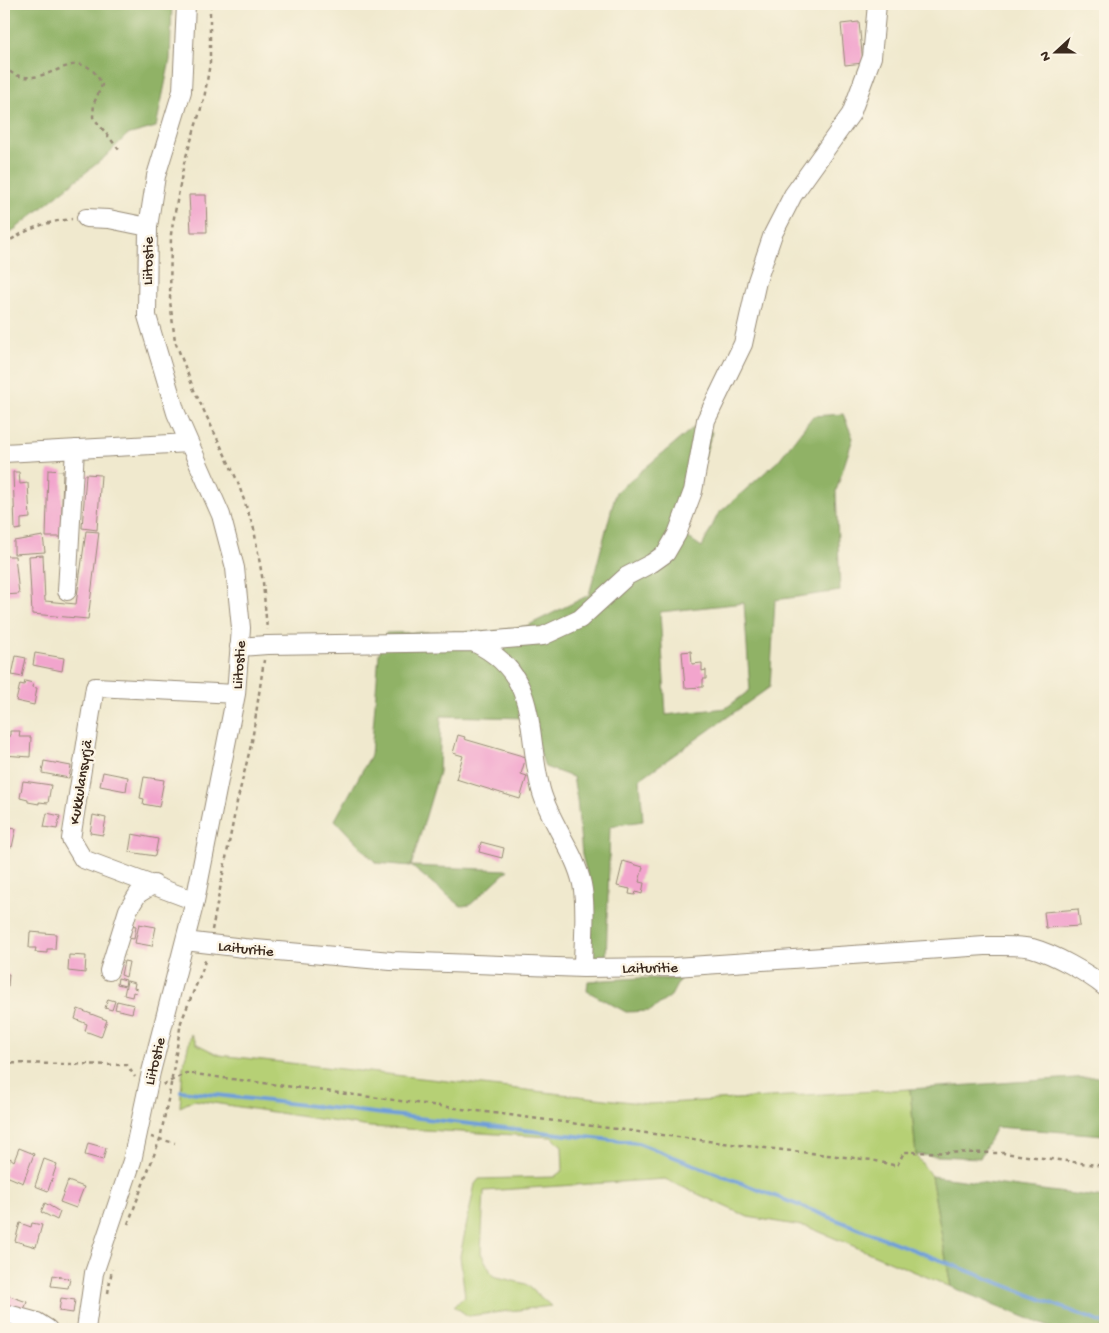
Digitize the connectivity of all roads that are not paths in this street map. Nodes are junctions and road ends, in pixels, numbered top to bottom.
1 (186, 4) edge
2 (877, 4) edge
3 (86, 218) road end
4 (148, 227) junction
5 (189, 443) junction
6 (75, 449) junction
7 (4, 453) edge
8 (67, 591) dead end
9 (473, 642) junction
10 (239, 647) junction
11 (236, 694) junction
12 (154, 884) junction
13 (195, 901) junction
14 (185, 941) junction
15 (583, 968) junction
16 (109, 971) dead end
17 (1105, 987) edge
18 (4, 1312) edge
19 (48, 1329) edge
20 (86, 1329) edge

1 - 4 street, Liitostie
2 - 9 street
3 - 4 street
4 - 5 street, Liitostie
5 - 6 street
5 - 10 street, Liitostie
6 - 7 street
6 - 8 street
9 - 10 street
9 - 15 street
10 - 11 street, Liitostie
11 - 12 street, Kukkulansyrjä
11 - 13 street, Liitostie
12 - 13 street, Kukkulansyrjä
12 - 16 street
13 - 14 street, Liitostie
14 - 15 street, Laituritie
14 - 20 street, Liitostie
15 - 17 street, Laituritie
18 - 19 street

